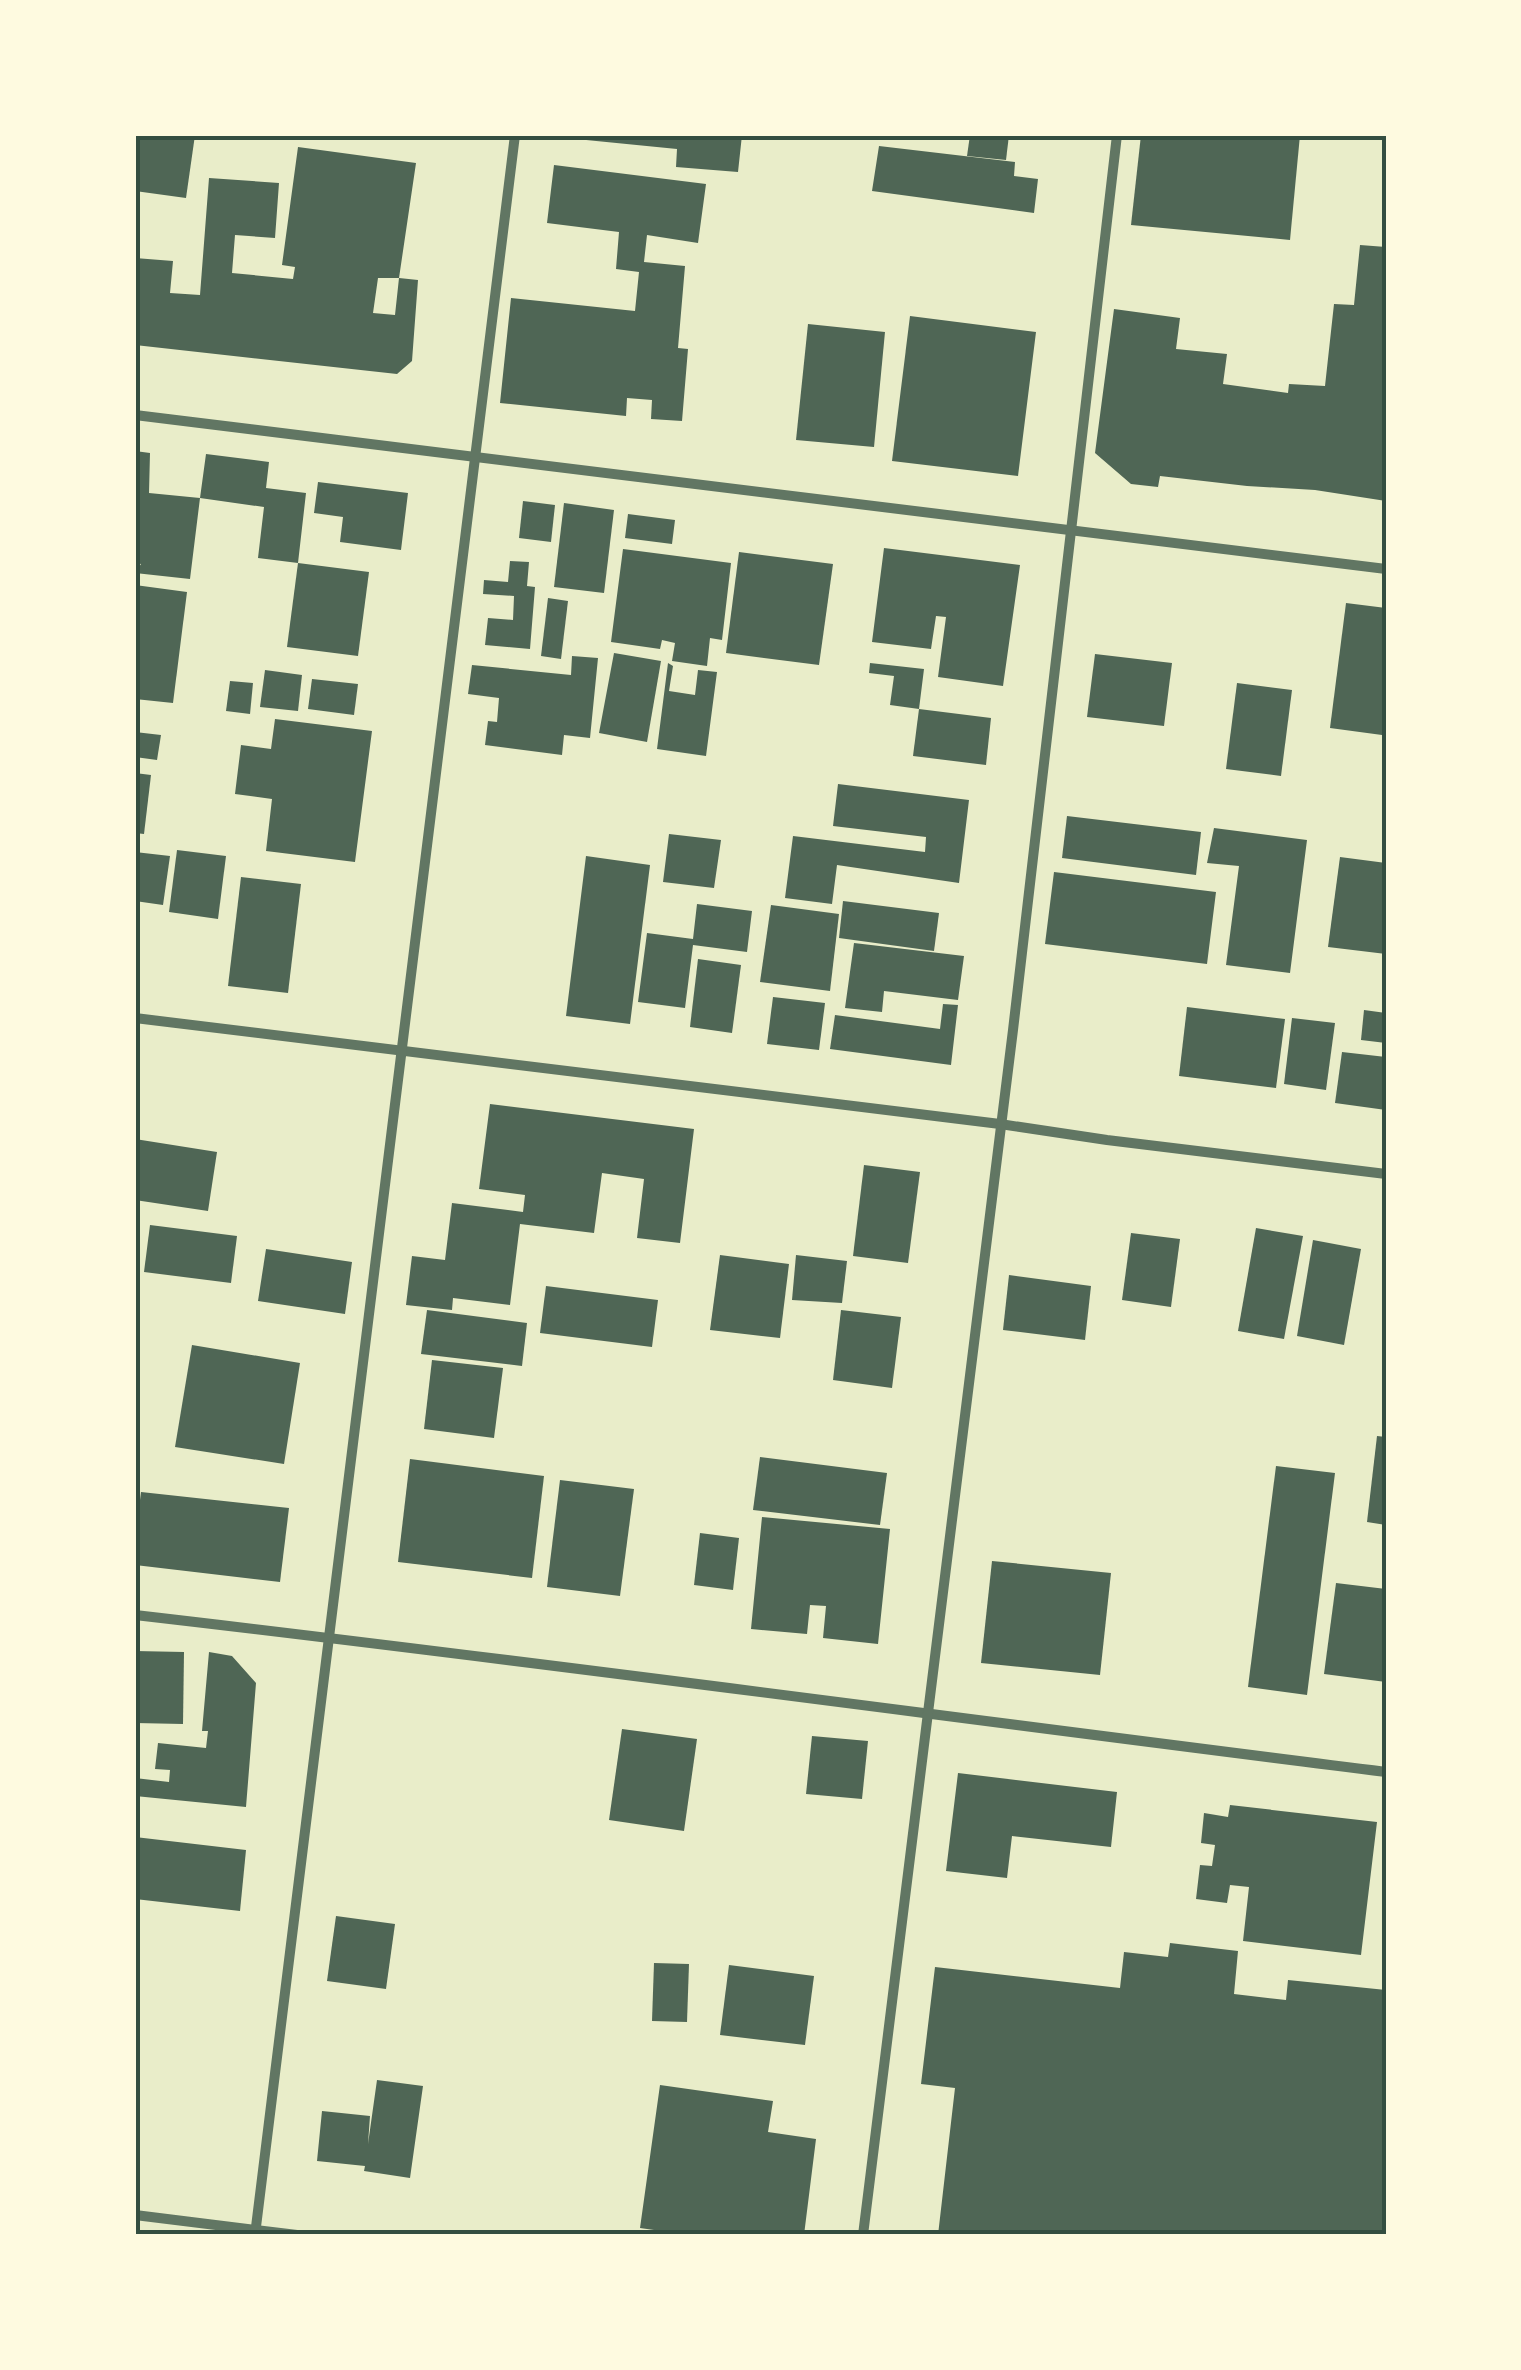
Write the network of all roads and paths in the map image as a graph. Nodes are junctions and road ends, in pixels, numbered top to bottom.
1 (515, 135) edge
2 (1117, 135) edge
3 (135, 415) edge
4 (475, 456) junction
5 (1071, 531) junction
6 (1386, 568) edge
7 (135, 1018) edge
8 (401, 1050) junction
9 (1000, 1124) junction
10 (1386, 1174) edge
11 (135, 1615) edge
12 (330, 1638) junction
13 (928, 1716) junction
14 (1386, 1772) edge
15 (135, 2214) edge
16 (255, 2232) edge
17 (297, 2235) edge
18 (863, 2235) edge

1 - 4 street
2 - 5 street
3 - 4 street
4 - 5 street
4 - 8 street
5 - 6 street
5 - 9 street
7 - 8 street
8 - 9 street
8 - 12 street
9 - 10 street
9 - 13 street
11 - 12 street
12 - 13 street
12 - 16 street
13 - 14 street
13 - 18 street
15 - 16 street
16 - 17 street

